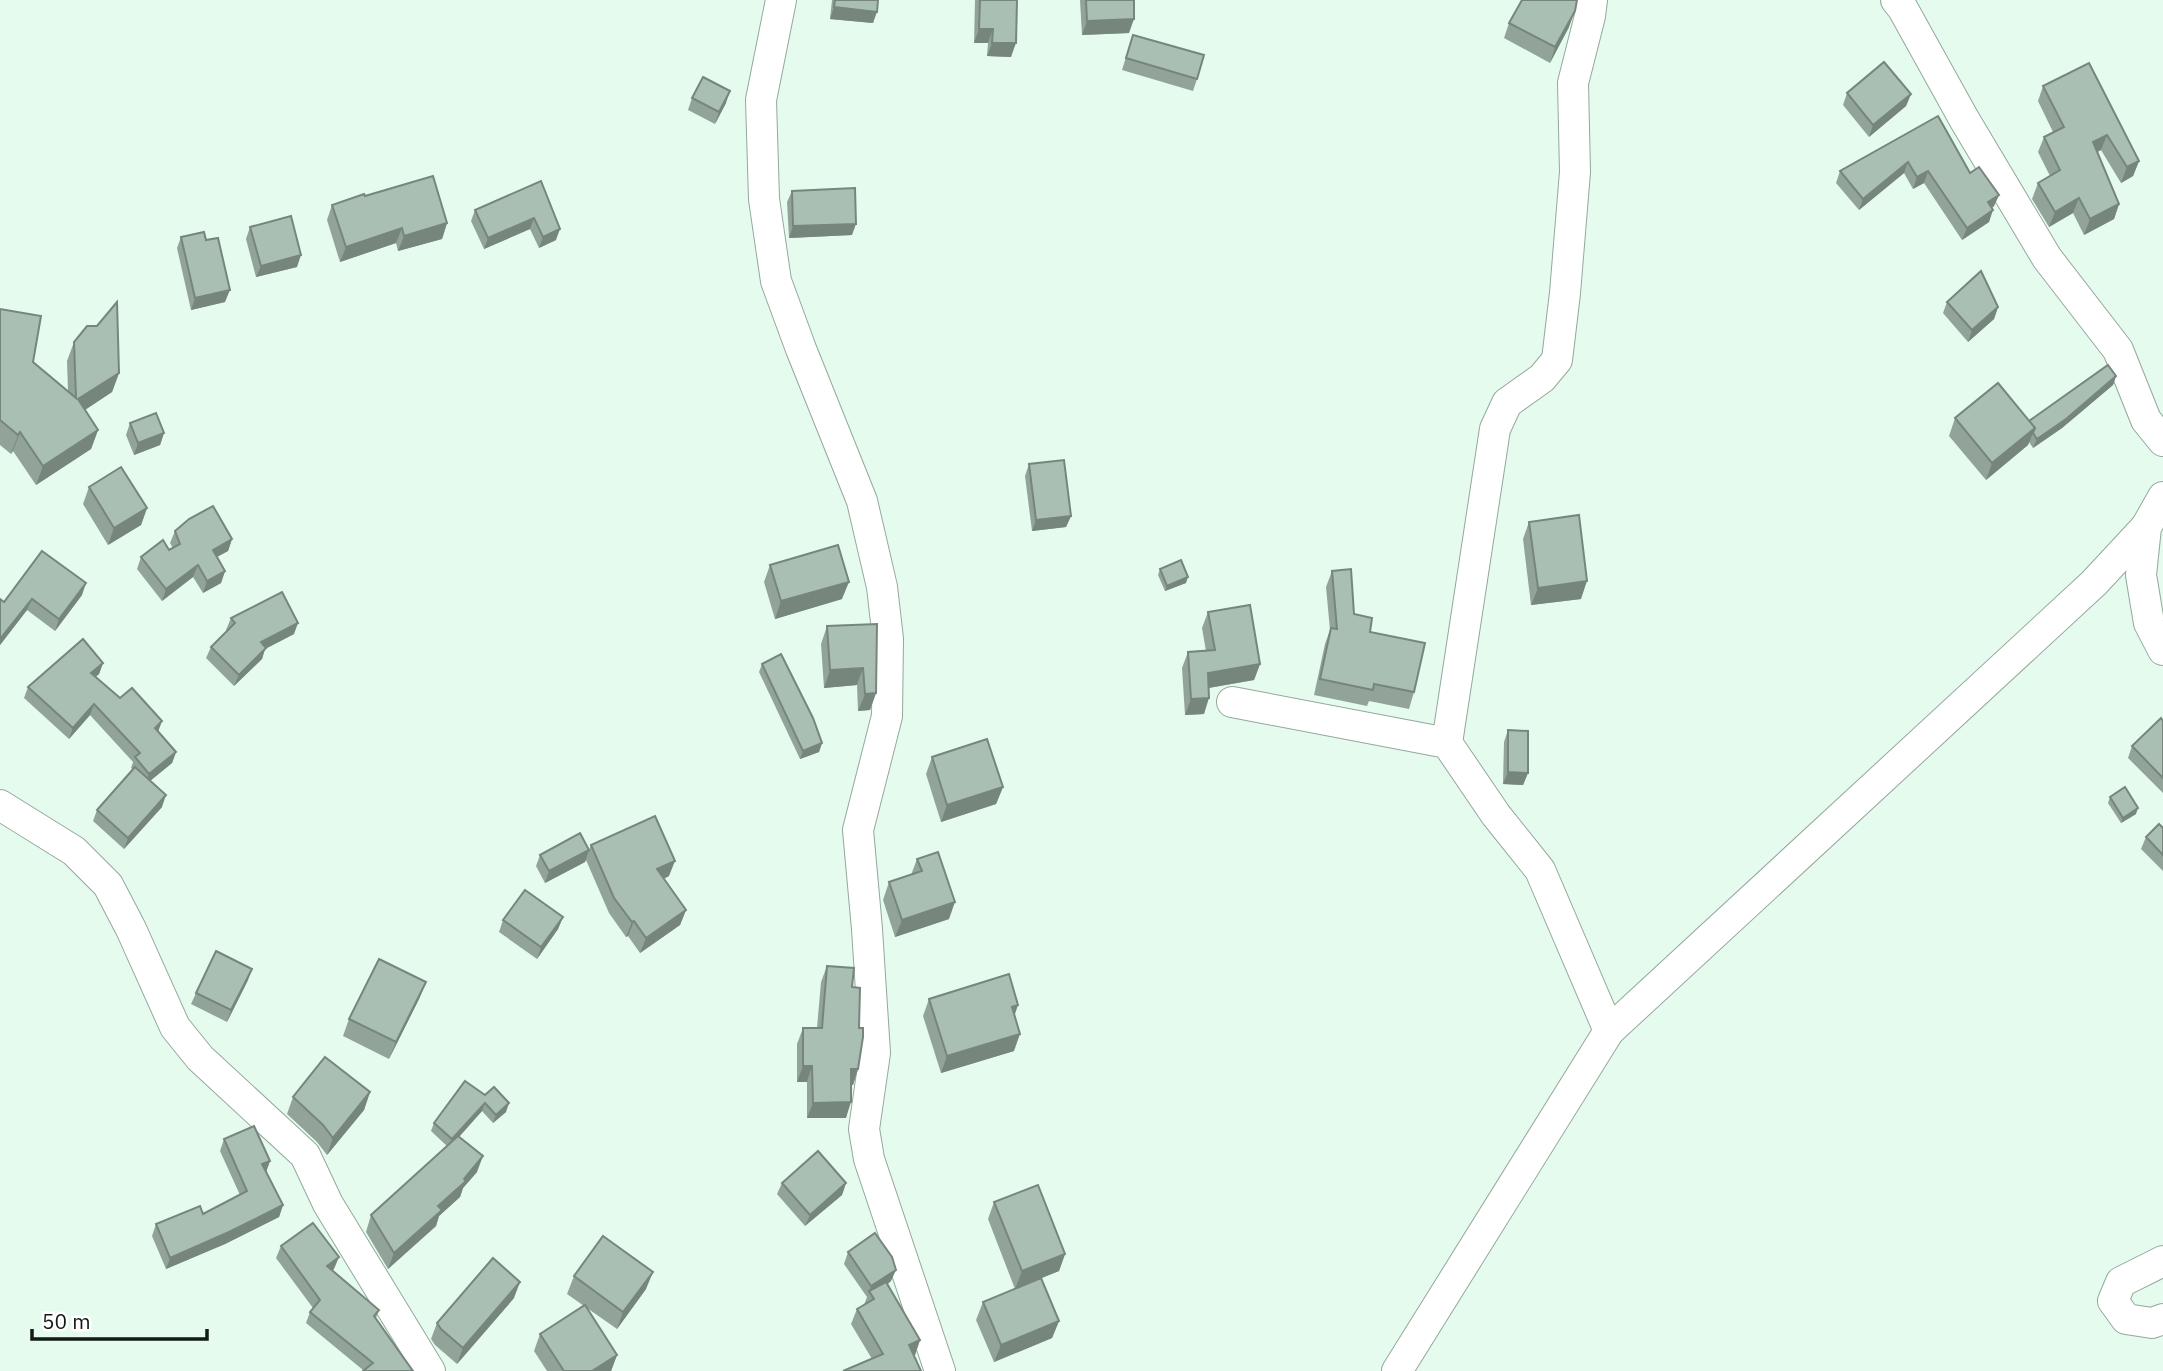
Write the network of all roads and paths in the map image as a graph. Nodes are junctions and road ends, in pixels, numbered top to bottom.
1 (781, 0) edge
2 (1592, 0) edge
3 (1896, 0) edge
4 (2163, 441) edge
5 (2163, 497) edge
6 (2146, 527) junction
7 (2163, 650) edge
8 (1232, 702) dead end
9 (1447, 743) junction
10 (0, 805) edge
11 (1609, 1031) junction
12 (2163, 1261) edge
13 (2163, 1319) edge
14 (430, 1371) edge
15 (940, 1371) edge
16 (1397, 1371) edge

1 - 15 street
2 - 9 street
3 - 4 street
5 - 6 street
6 - 7 street
6 - 11 street
8 - 9 street
9 - 11 street
10 - 14 street
11 - 16 street
12 - 13 street

